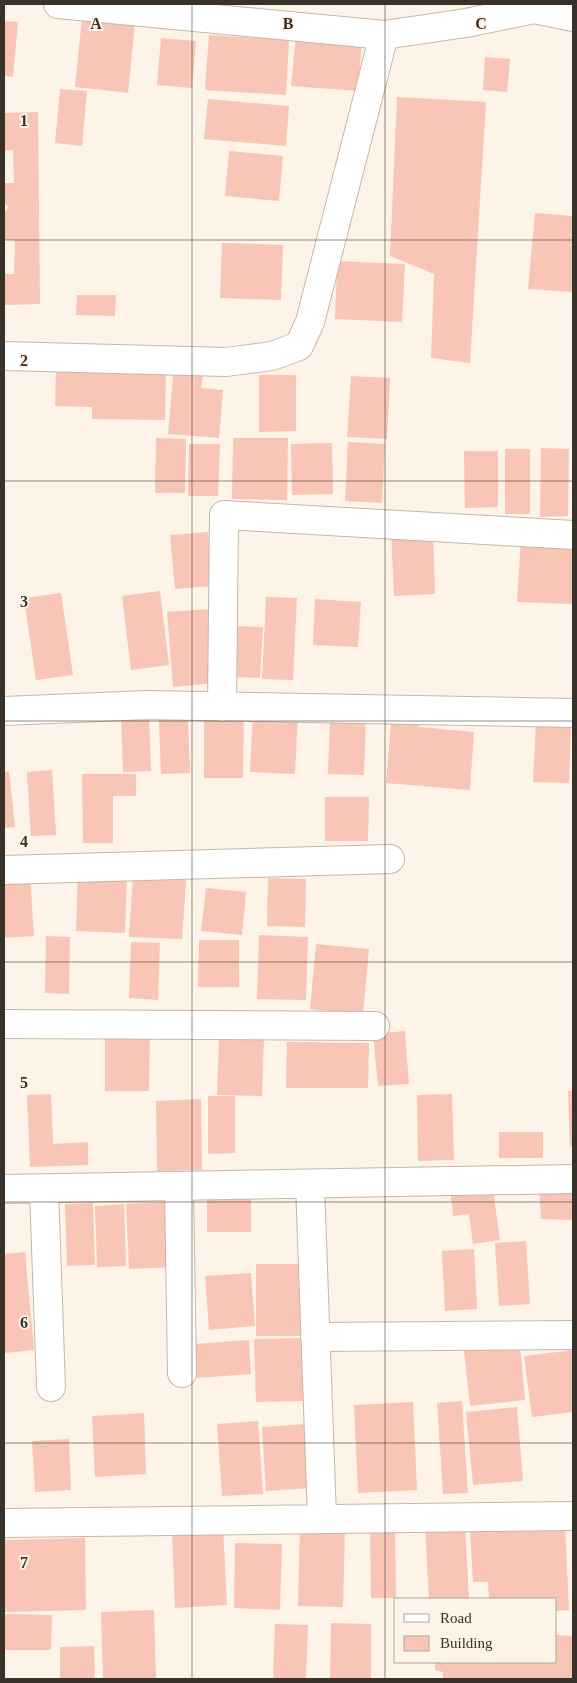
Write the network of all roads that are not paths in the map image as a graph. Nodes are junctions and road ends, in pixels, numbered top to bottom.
1 (58, 4) edge
2 (573, 17) edge
3 (384, 35) junction
4 (4, 356) edge
5 (573, 535) edge
6 (222, 707) junction
7 (4, 712) edge
8 (573, 713) edge
9 (390, 858) dead end
10 (4, 870) edge
11 (4, 1024) edge
12 (374, 1026) dead end
13 (573, 1179) edge
14 (310, 1184) junction
15 (180, 1186) junction
16 (44, 1188) junction
17 (4, 1189) edge
18 (573, 1335) edge
19 (316, 1337) junction
20 (182, 1373) dead end
21 (51, 1387) dead end
22 (573, 1516) edge
23 (322, 1518) junction
24 (4, 1523) edge

1 - 3 street
2 - 3 street
3 - 4 street
5 - 6 street
6 - 7 street
6 - 8 street
9 - 10 street
11 - 12 street
13 - 14 street
14 - 15 street
14 - 19 street
15 - 16 street
15 - 20 street
16 - 17 street
16 - 21 street
18 - 19 street
19 - 23 street
22 - 23 street
23 - 24 street

